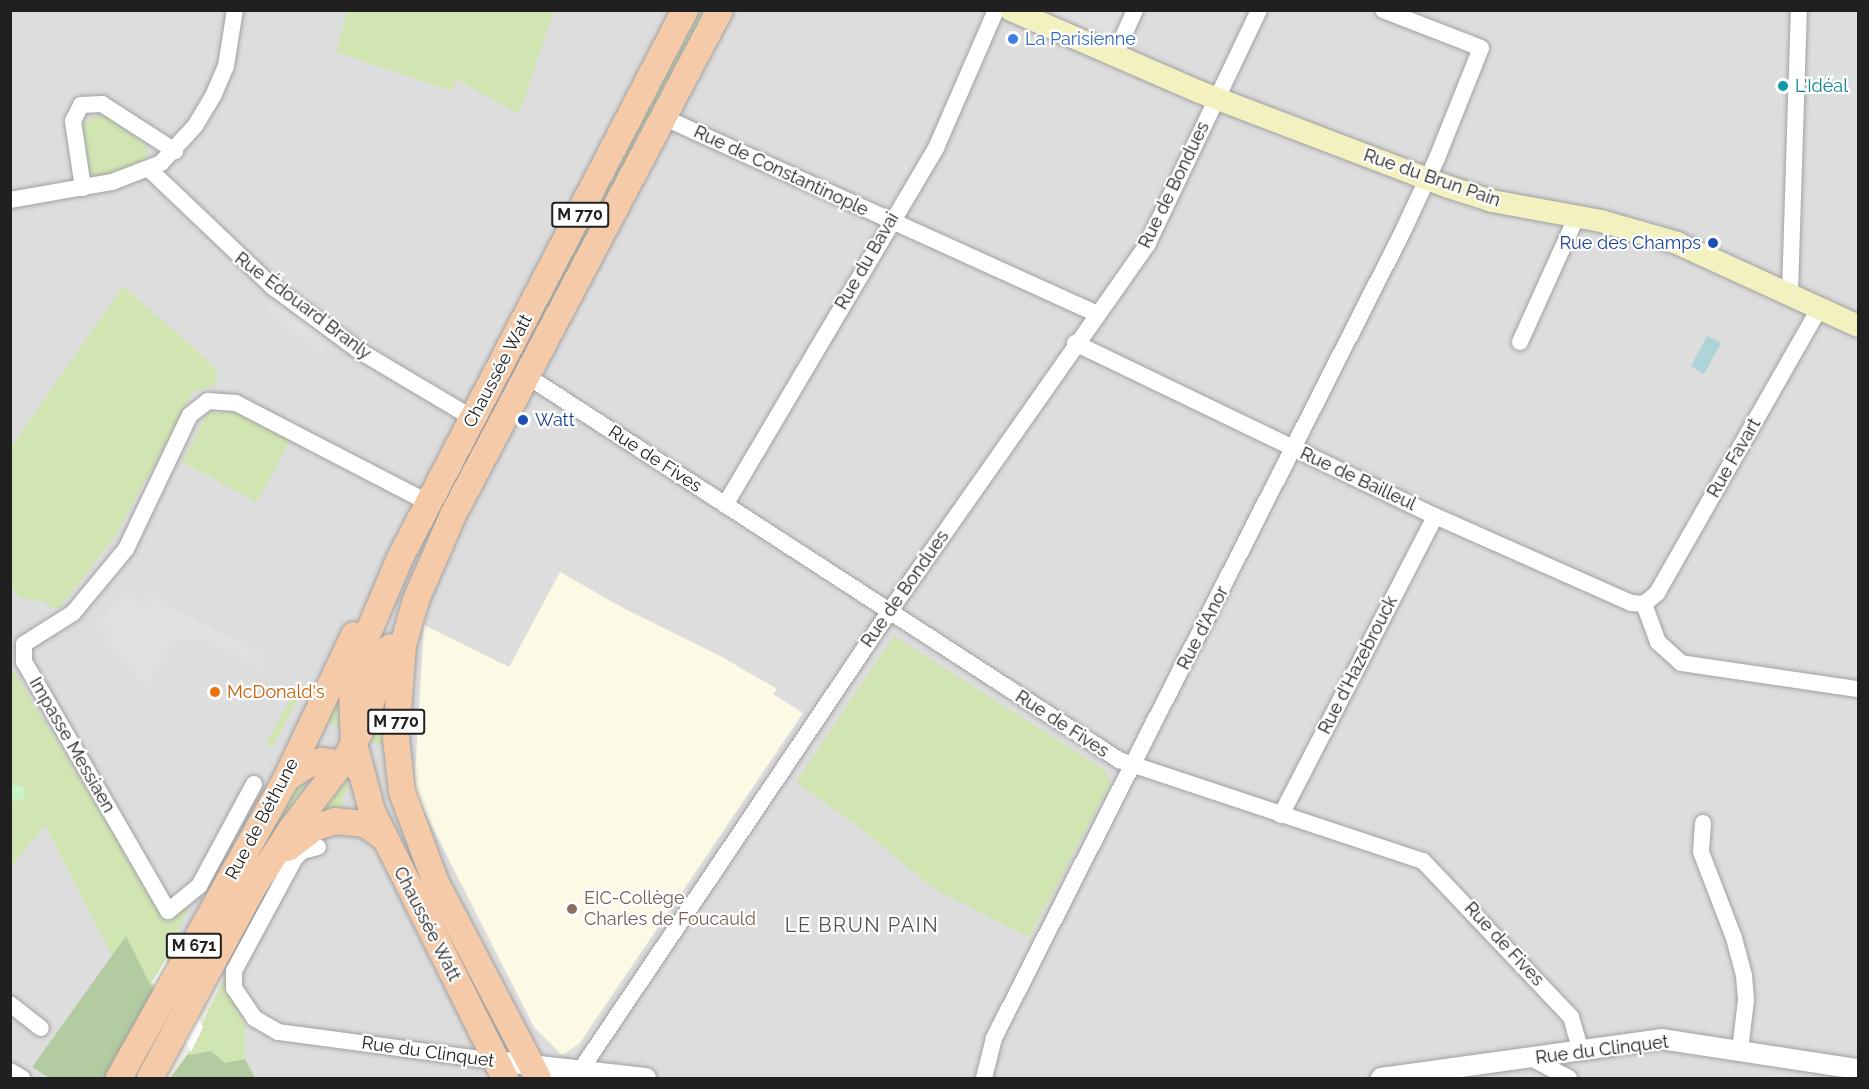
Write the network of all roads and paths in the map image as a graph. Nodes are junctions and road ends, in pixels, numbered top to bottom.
1 (235, 10) edge
2 (685, 10) edge
3 (720, 10) edge
4 (996, 10) edge
5 (1135, 10) edge
6 (1259, 10) edge
7 (1383, 10) edge
8 (1799, 10) edge
9 (1018, 12) edge
10 (1114, 57) junction
11 (1216, 99) junction
12 (663, 117) junction
13 (175, 151) junction
14 (150, 170) junction
15 (1428, 178) junction
16 (83, 188) junction
17 (10, 200) edge
18 (1577, 216) junction
19 (890, 221) junction
20 (1790, 292) junction
21 (1820, 307) junction
22 (1097, 314) junction
23 (1858, 326) edge
24 (1520, 342) dead end
25 (1076, 343) junction
26 (527, 376) junction
27 (474, 419) junction
28 (1293, 449) junction
29 (429, 502) junction
30 (725, 505) junction
31 (453, 515) junction
32 (1435, 516) junction
33 (400, 558) junction
34 (1644, 604) junction
35 (889, 612) junction
36 (1858, 689) edge
37 (352, 757) junction
38 (1133, 765) junction
39 (286, 779) junction
40 (254, 784) dead end
41 (1281, 815) junction
42 (1703, 824) dead end
43 (384, 838) junction
44 (318, 847) dead end
45 (436, 883) junction
46 (254, 886) junction
47 (10, 1004) edge
48 (41, 1028) dead end
49 (1740, 1050) junction
50 (1581, 1051) junction
51 (1531, 1058) junction
52 (1858, 1069) edge
53 (500, 1070) edge
54 (10, 1071) edge
55 (580, 1071) junction
56 (535, 1072) edge
57 (22, 1078) edge
58 (119, 1078) edge
59 (150, 1078) edge
60 (646, 1078) edge
61 (984, 1078) edge
62 (1381, 1078) edge
63 (1569, 1078) edge

1 - 13 street
2 - 27 main road, Chaussée Watt / M 770
3 - 12 main road, Chaussée Watt / M 770
4 - 19 street, Rue du Bavai
5 - 10 street
6 - 11 street, Rue de Bondues
7 - 15 street, Rue d'Anor
8 - 20 street
9 - 10 main road, Rue du Brun Pain
10 - 11 main road, Rue du Brun Pain
11 - 15 main road, Rue du Brun Pain
11 - 22 street, Rue de Bondues
12 - 19 street, Rue de Constantinople
12 - 26 main road, Chaussée Watt / M 770
13 - 14 street
13 - 16 street
14 - 16 street
14 - 27 street, Rue Édouard Branly
15 - 18 main road, Rue du Brun Pain
15 - 28 street, Rue d'Anor
16 - 17 street
18 - 20 main road, Rue du Brun Pain
18 - 24 street
19 - 22 street, Rue de Constantinople
19 - 30 street, Rue du Bavai
20 - 21 main road, Rue du Brun Pain
21 - 23 main road, Rue du Brun Pain
21 - 34 street, Rue Favart
22 - 25 street, Rue de Bondues
25 - 28 street, Rue de Bailleul
25 - 35 street, Rue de Bondues
26 - 30 street, Rue de Fives
26 - 31 main road, Chaussée Watt / M 770
27 - 29 main road, Chaussée Watt / M 770
28 - 32 street, Rue de Bailleul
28 - 38 street, Rue d'Anor
29 - 33 main road, Chaussée Watt / M 770
29 - 40 street, Impasse Messiaen
30 - 35 street, Rue de Fives
31 - 37 main road, Chaussée Watt / M 770
31 - 45 main road, Chaussée Watt / M 770
32 - 34 street, Rue de Bailleul
32 - 41 street, Rue d'Hazebrouck
33 - 37 main road, Chaussée Watt / M 770
33 - 39 main road, Rue de Béthune / M 671
34 - 36 street
35 - 38 street, Rue de Fives
35 - 55 street, Rue de Bondues
37 - 39 main road
37 - 43 main road, Chaussée Watt / M 770
37 - 45 main road, Chaussée Watt / M 770
37 - 46 main road, Rue de Béthune / M 671
38 - 41 street, Rue de Fives
38 - 61 street, Rue d'Anor
39 - 58 main road, Rue de Béthune / M 671
41 - 50 street, Rue de Fives
42 - 49 street
43 - 46 main road, Rue de Béthune / M 671
43 - 53 main road, Chaussée Watt / M 770
44 - 53 street, Rue du Clinquet
45 - 56 main road, Chaussée Watt / M 770
46 - 59 main road, Rue de Béthune / M 671
47 - 48 street
49 - 50 street, Rue du Clinquet
49 - 52 street, Rue du Clinquet
50 - 51 street, Rue du Clinquet
51 - 62 street, Rue du Clinquet
51 - 63 street
53 - 56 street, Rue du Clinquet
54 - 57 street
55 - 56 street, Rue du Clinquet
55 - 60 street, Rue du Clinquet

